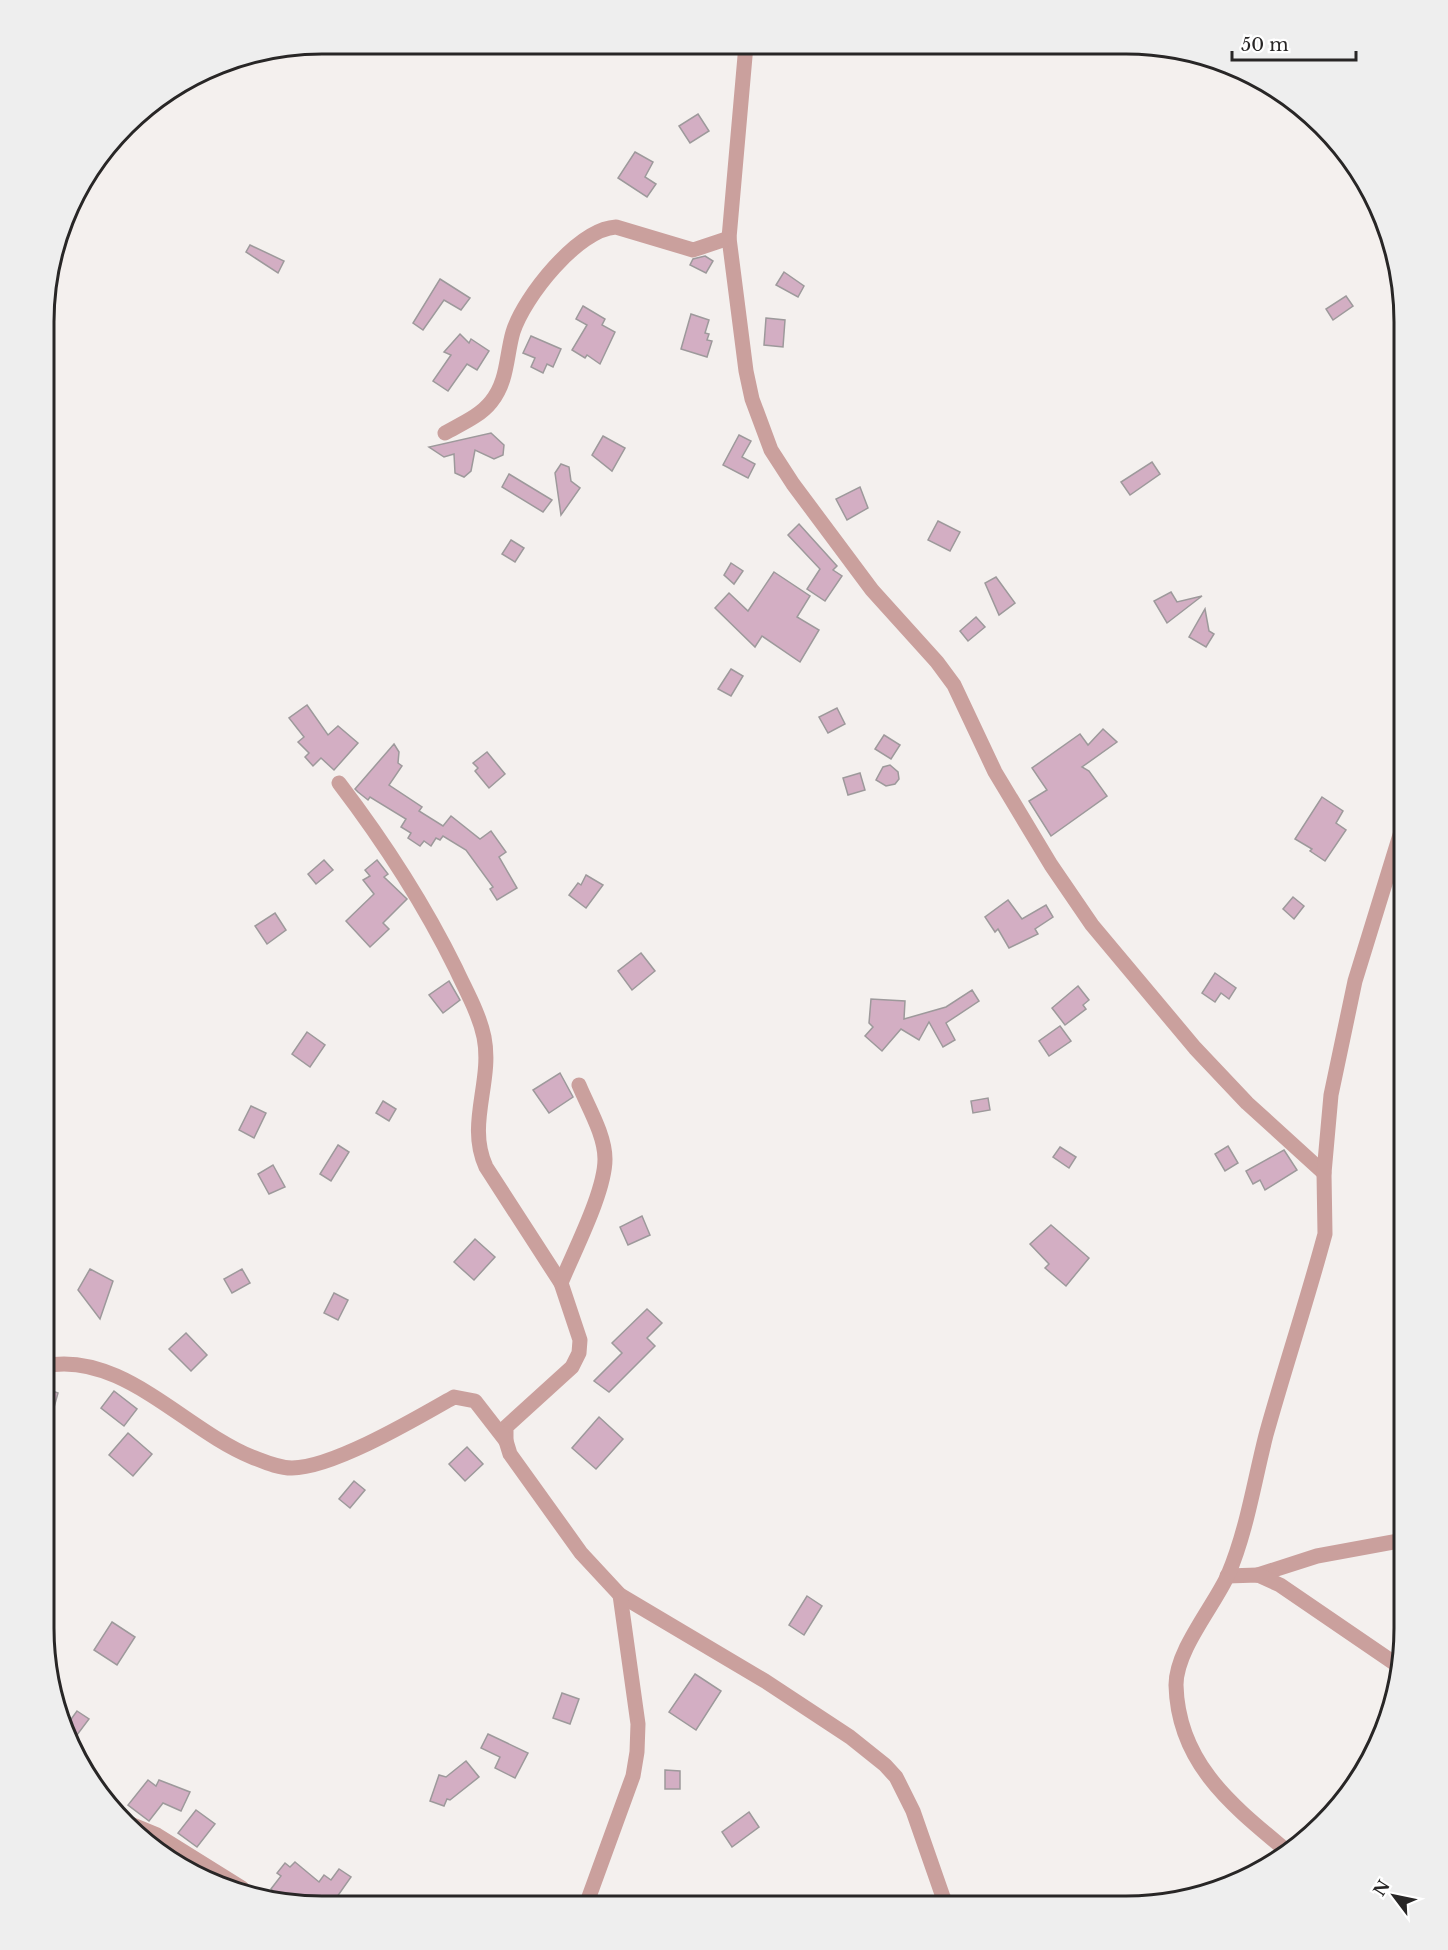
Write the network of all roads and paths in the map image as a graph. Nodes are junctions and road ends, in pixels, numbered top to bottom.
1 (745, 54) edge
2 (729, 238) junction
3 (445, 433) dead end
4 (339, 783) dead end
5 (1394, 854) edge
6 (579, 1084) dead end
7 (1324, 1173) junction
8 (561, 1283) junction
9 (54, 1364) edge
10 (506, 1441) junction
11 (1394, 1542) edge
12 (1257, 1575) junction
13 (1227, 1576) junction
14 (620, 1595) junction
15 (1392, 1662) edge
16 (147, 1831) edge
17 (1281, 1846) edge
18 (228, 1879) edge
19 (589, 1896) edge
20 (944, 1896) edge

1 - 2 street
2 - 3 street
2 - 7 street
4 - 8 street
5 - 7 street
6 - 8 street
7 - 13 street
8 - 10 street
9 - 10 street
10 - 14 street
11 - 12 street
12 - 13 street
12 - 15 street
13 - 17 street
14 - 19 street
14 - 20 street
16 - 18 street

